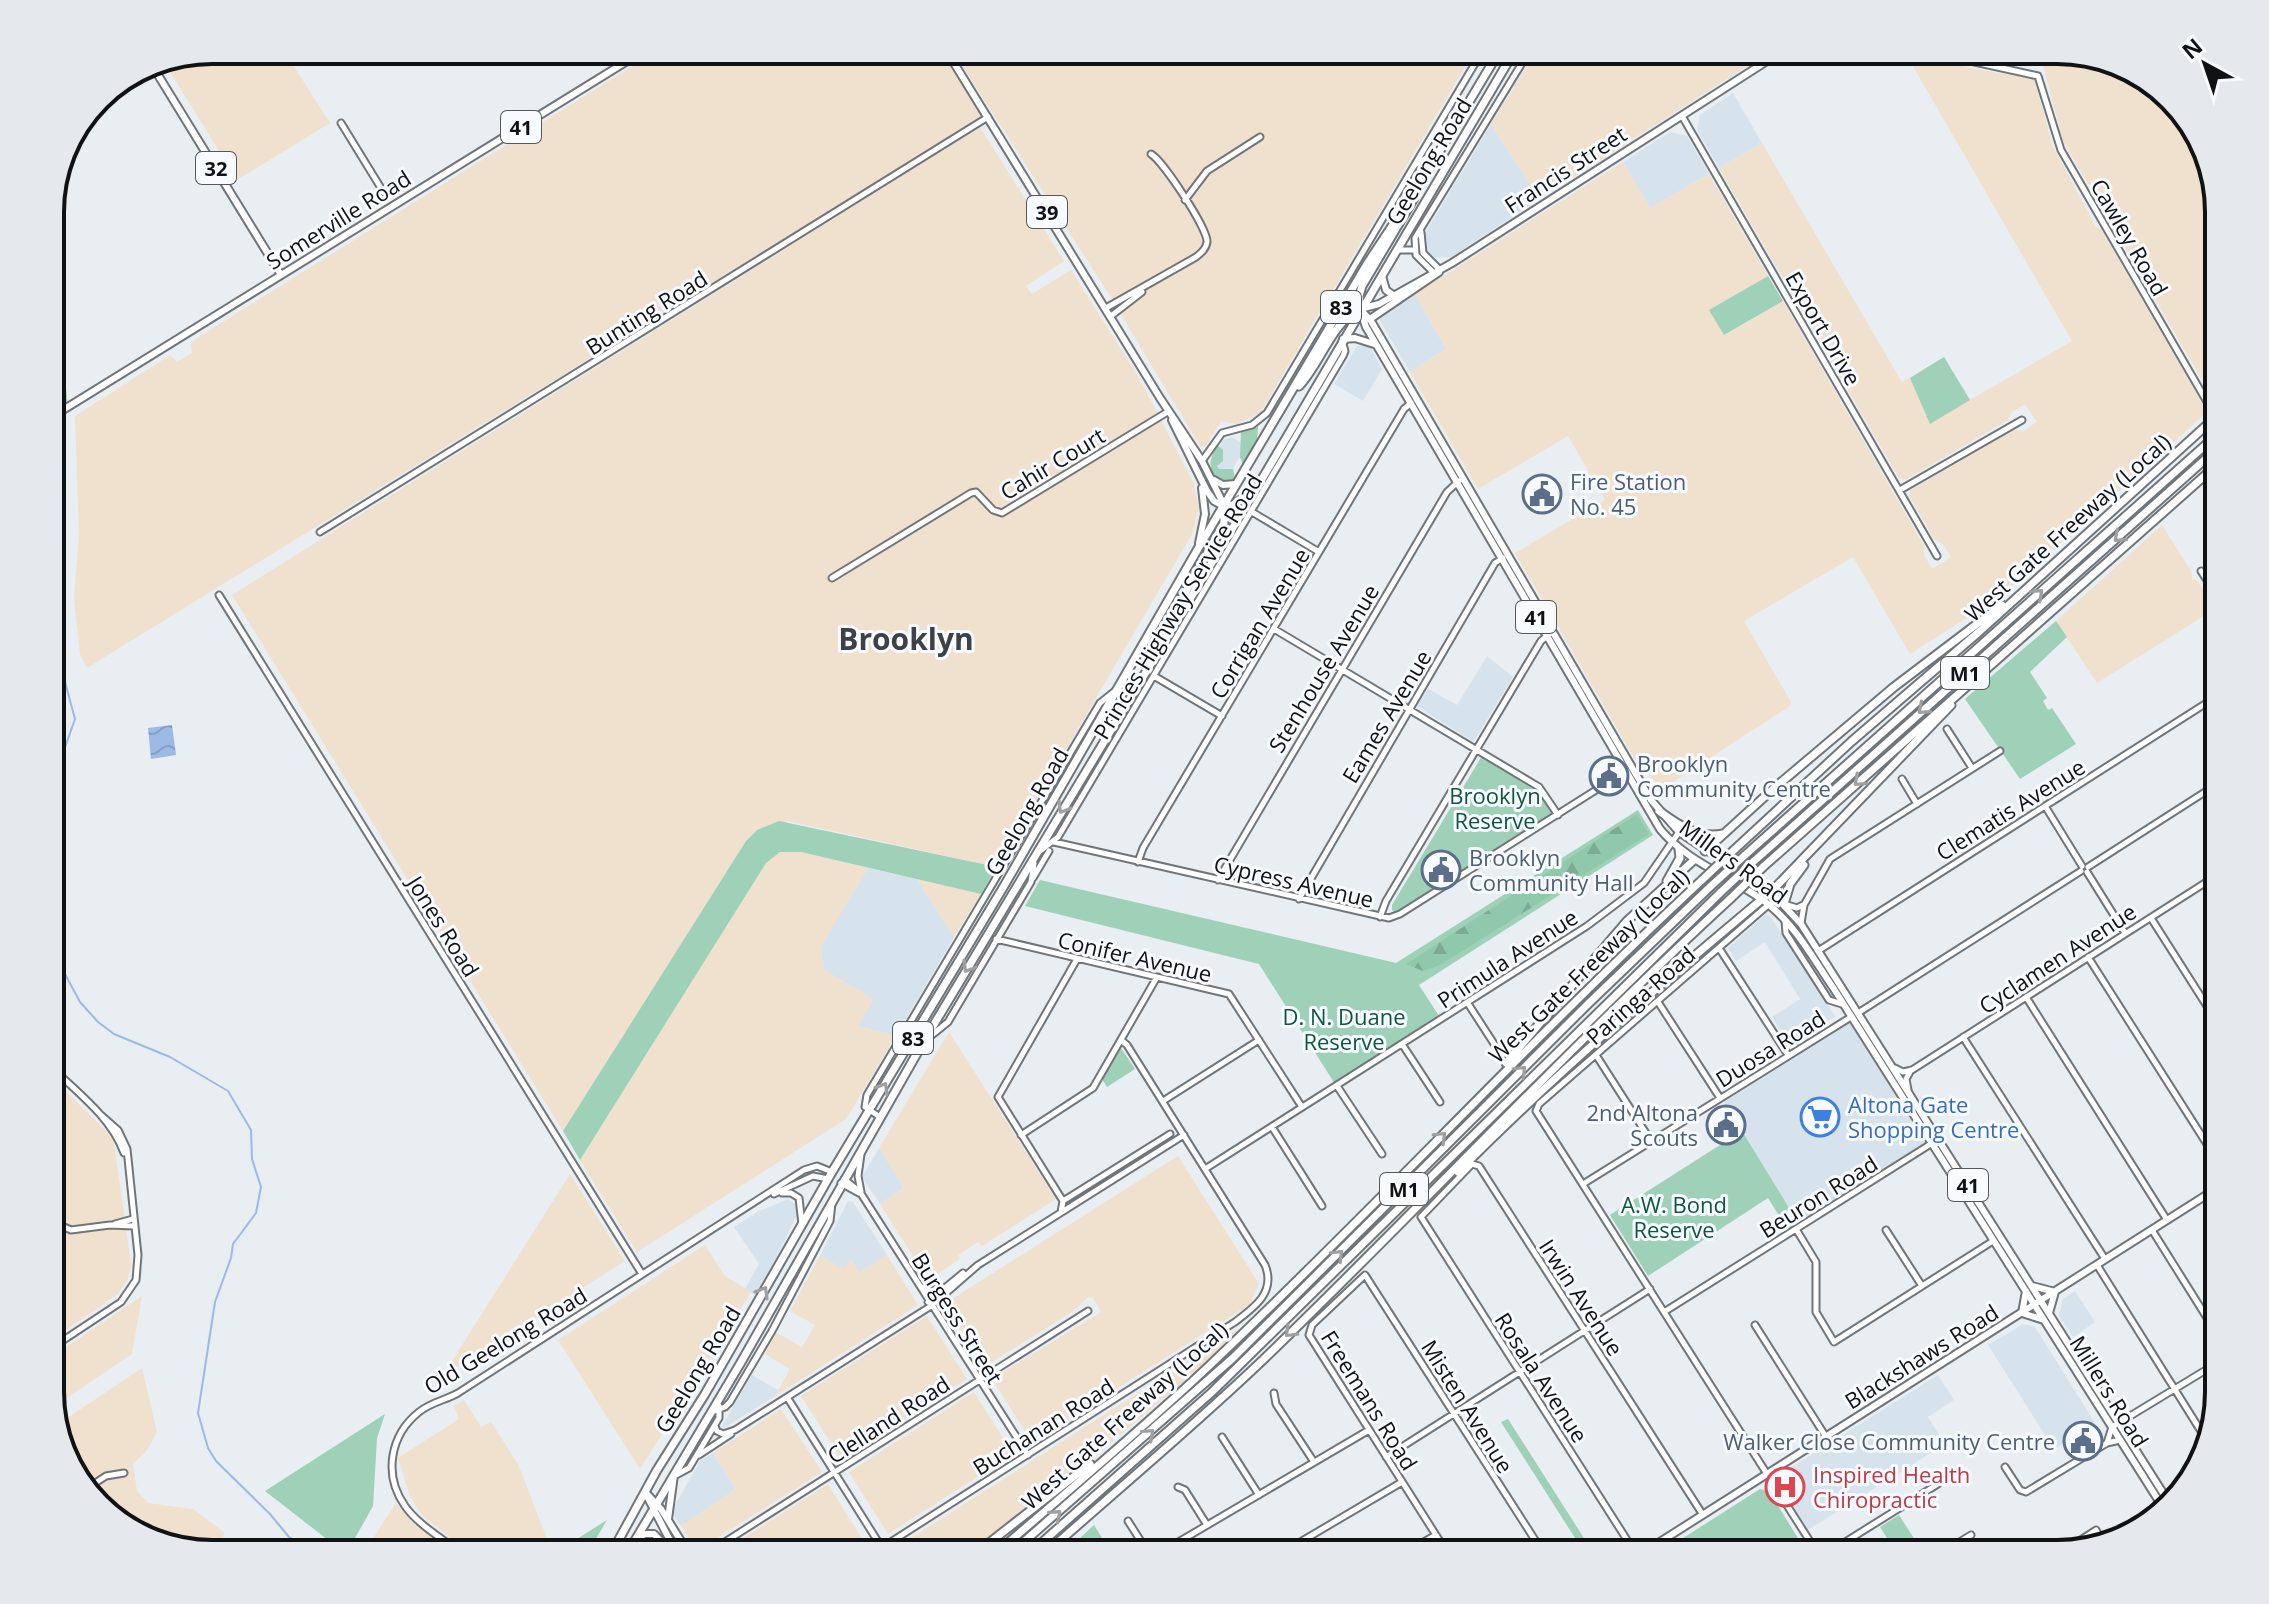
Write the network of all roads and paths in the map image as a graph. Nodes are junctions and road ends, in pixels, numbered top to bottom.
1 (621, 64) edge
2 (955, 64) edge
3 (1475, 64) edge
4 (1492, 64) edge
5 (1507, 64) edge
6 (1522, 64) edge
7 (1762, 64) edge
8 (1984, 64) edge
9 (157, 74) edge
10 (1682, 116) junction
11 (988, 117) junction
12 (341, 123) dead end
13 (1439, 124) junction
14 (1260, 137) dead end
15 (1442, 146) junction
16 (1151, 154) dead end
17 (1414, 165) junction
18 (1420, 184) junction
19 (384, 193) dead end
20 (1185, 200) junction
21 (1421, 231) junction
22 (1420, 243) junction
23 (1397, 250) junction
24 (1414, 250) junction
25 (1437, 272) junction
26 (1382, 273) junction
27 (281, 275) junction
28 (1149, 286) junction
29 (1405, 291) junction
30 (1394, 296) junction
31 (1106, 308) junction
32 (1360, 309) junction
33 (1111, 316) junction
34 (1370, 319) junction
35 (1342, 340) junction
36 (1380, 344) junction
37 (1292, 393) junction
38 (2205, 398) edge
39 (1411, 403) junction
40 (64, 410) edge
41 (1168, 410) junction
42 (2022, 420) dead end
43 (2205, 427) edge
44 (2205, 445) edge
45 (2205, 459) edge
46 (1202, 461) junction
47 (1193, 466) junction
48 (2205, 475) edge
49 (1211, 478) junction
50 (1460, 480) junction
51 (1201, 481) junction
52 (1237, 484) junction
53 (1900, 490) junction
54 (1255, 491) junction
55 (1224, 506) junction
56 (1251, 512) junction
57 (320, 532) dead end
58 (1199, 547) junction
59 (1319, 552) junction
60 (1937, 556) dead end
61 (1505, 557) junction
62 (2050, 566) junction
63 (2201, 571) dead end
64 (2205, 577) edge
65 (832, 578) dead end
66 (219, 595) dead end
67 (1173, 625) junction
68 (1274, 629) junction
69 (1549, 634) junction
70 (1130, 670) junction
71 (1341, 670) junction
72 (1980, 674) junction
73 (1142, 676) junction
74 (1154, 676) junction
75 (2205, 704) edge
76 (1409, 710) junction
77 (1222, 716) junction
78 (1947, 729) dead end
79 (1104, 741) junction
80 (1476, 750) junction
81 (2000, 751) dead end
82 (1103, 760) junction
83 (1972, 768) junction
84 (1628, 770) junction
85 (1902, 779) dead end
86 (2205, 792) edge
87 (1917, 804) junction
88 (2045, 806) junction
89 (1659, 811) joint
90 (1558, 815) junction
91 (1848, 815) junction
92 (1681, 830) junction
93 (1729, 831) junction
94 (1670, 841) junction
95 (1054, 842) junction
96 (1679, 849) junction
97 (1049, 851) dead end
98 (1705, 851) junction
99 (1036, 854) junction
100 (1694, 860) junction
101 (1138, 862) junction
102 (2084, 869) junction
103 (1218, 880) junction
104 (1031, 882) junction
105 (2205, 884) edge
106 (1664, 886) junction
107 (1771, 892) junction
108 (1299, 899) junction
109 (1765, 902) junction
110 (1784, 904) junction
111 (1804, 905) junction
112 (1380, 917) junction
113 (2150, 917) junction
114 (1801, 924) junction
115 (2125, 933) junction
116 (996, 939) junction
117 (1719, 948) junction
118 (1818, 951) junction
119 (2088, 957) junction
120 (1077, 959) junction
121 (1157, 977) junction
122 (2026, 997) junction
123 (1467, 1002) junction
124 (1658, 1002) junction
125 (2205, 1003) edge
126 (1855, 1015) junction
127 (1963, 1037) junction
128 (1121, 1040) junction
129 (1259, 1040) junction
130 (924, 1041) junction
131 (1402, 1044) junction
132 (1498, 1050) dead end
133 (1596, 1055) junction
134 (1788, 1055) junction
135 (1893, 1067) junction
136 (1912, 1070) junction
137 (64, 1079) edge
138 (1337, 1086) junction
139 (1908, 1091) junction
140 (1720, 1098) junction
141 (1477, 1100) junction
142 (1163, 1101) junction
143 (1440, 1102) dead end
144 (1302, 1107) junction
145 (869, 1111) junction
146 (880, 1117) junction
147 (1929, 1125) junction
148 (1272, 1127) junction
149 (1170, 1134) dead end
150 (1021, 1135) junction
151 (1184, 1135) junction
152 (1651, 1141) junction
153 (2205, 1141) edge
154 (1932, 1143) junction
155 (862, 1148) junction
156 (1142, 1150) junction
157 (1382, 1154) dead end
158 (1147, 1158) junction
159 (1205, 1169) junction
160 (830, 1175) junction
161 (843, 1181) junction
162 (1583, 1184) junction
163 (863, 1196) junction
164 (2205, 1196) edge
165 (832, 1198) junction
166 (761, 1199) junction
167 (1063, 1201) junction
168 (1074, 1205) junction
169 (1322, 1206) dead end
170 (1061, 1213) junction
171 (1421, 1217) joint
172 (1405, 1218) junction
173 (133, 1219) junction
174 (2167, 1220) junction
175 (802, 1224) junction
176 (110, 1225) junction
177 (135, 1226) junction
178 (64, 1227) edge
179 (1796, 1229) junction
180 (1886, 1230) dead end
181 (2152, 1230) junction
182 (1993, 1241) junction
183 (2105, 1259) junction
184 (978, 1265) junction
185 (2097, 1265) junction
186 (642, 1274) junction
187 (1365, 1275) joint
188 (915, 1281) junction
189 (950, 1282) junction
190 (1922, 1286) junction
191 (2029, 1288) junction
192 (1650, 1289) junction
193 (2055, 1292) junction
194 (2038, 1302) junction
195 (930, 1304) junction
196 (1088, 1311) dead end
197 (1664, 1312) junction
198 (2022, 1313) junction
199 (2205, 1315) edge
200 (2047, 1317) junction
201 (1755, 1325) dead end
202 (1585, 1331) junction
203 (64, 1340) edge
204 (2205, 1371) edge
205 (1520, 1372) junction
206 (978, 1380) junction
207 (1185, 1388) junction
208 (2175, 1390) junction
209 (1274, 1393) dead end
210 (787, 1397) junction
211 (715, 1410) junction
212 (1454, 1414) junction
213 (744, 1424) junction
214 (2120, 1425) junction
215 (715, 1426) junction
216 (1369, 1430) junction
217 (2113, 1430) junction
218 (2200, 1430) edge
219 (1222, 1437) dead end
220 (1826, 1437) junction
221 (2120, 1440) junction
222 (2107, 1443) junction
223 (1028, 1455) junction
224 (1386, 1457) junction
225 (696, 1458) junction
226 (1314, 1462) junction
227 (2005, 1467) dead end
228 (834, 1472) junction
229 (124, 1473) dead end
230 (1767, 1474) junction
231 (674, 1475) junction
232 (1402, 1482) junction
233 (96, 1483) edge
234 (1938, 1484) dead end
235 (1178, 1487) dead end
236 (646, 1493) junction
237 (2164, 1494) edge
238 (1259, 1495) junction
239 (2158, 1500) edge
240 (655, 1507) junction
241 (1703, 1515) junction
242 (668, 1521) junction
243 (1128, 1521) dead end
244 (1207, 1525) junction
245 (1436, 1535) junction
246 (1971, 1535) dead end
247 (636, 1539) joint
248 (445, 1540) edge
249 (619, 1540) edge
250 (660, 1540) edge
251 (669, 1540) edge
252 (680, 1540) edge
253 (728, 1540) edge
254 (877, 1540) edge
255 (895, 1540) edge
256 (993, 1540) edge
257 (1011, 1540) edge
258 (1026, 1540) edge
259 (1045, 1540) edge
260 (1061, 1540) edge
261 (1140, 1540) edge
262 (1182, 1540) edge
263 (1304, 1540) edge
264 (1427, 1540) edge
265 (1439, 1540) edge
266 (1535, 1540) edge
267 (1629, 1540) edge
268 (1661, 1540) edge
269 (1809, 1540) edge
270 (1848, 1540) edge
271 (1963, 1540) edge

1 - 27 main road, Somerville Road / 41
2 - 11 main road, 39
3 - 13 street, Geelong Road
4 - 15 highway, Geelong Road / 83
5 - 23 highway, Geelong Road / 83
6 - 21 street, Geelong Road
7 - 10 main road, Francis Street
8 - 38 street, Cawley Road
9 - 27 main road, 32
10 - 25 main road, Francis Street
10 - 53 street, Export Drive
11 - 31 main road, 39
11 - 57 street, Bunting Road
12 - 19 street
13 - 15 street, Geelong Road
13 - 17 street, Geelong Road
14 - 20 street
15 - 17 street, Geelong Road
15 - 18 highway, Geelong Road / 83
16 - 20 street
17 - 46 street, Geelong Road
18 - 32 highway
18 - 37 highway, Geelong Road / 83
20 - 28 street
21 - 22 street, Geelong Road
21 - 24 street, Geelong Road
22 - 24 street
22 - 25 street, Geelong Road
23 - 24 street, Geelong Road
23 - 26 highway, Geelong Road / 83
24 - 25 street, Geelong Road
25 - 29 main road, Francis Street
26 - 30 main road
26 - 32 highway, Geelong Road / 83
27 - 40 main road, Somerville Road
28 - 31 street
28 - 33 street
29 - 30 main road
29 - 34 main road
30 - 32 main road
31 - 33 main road, 39
32 - 34 main road, Millers Road / 41
32 - 35 highway, Geelong Road / 83
32 - 36 main road, Millers Road
32 - 37 highway
33 - 41 main road, 39
34 - 36 main road, Millers Road / 41
35 - 36 main road
35 - 54 highway, Geelong Road
35 - 56 street, Princes Highway Service Road
36 - 39 main road, Millers Road / 41
36 - 50 main road, Millers Road / 41
37 - 52 highway, Geelong Road
39 - 50 main road, Millers Road / 41
39 - 59 street, Corrigan Avenue
41 - 46 main road, 39
41 - 47 main road, 39
41 - 65 street, Cahir Court
42 - 53 street
43 - 62 highway, West Gate Freeway (Local) / M1
258 -> 44 highway, M1, bridge
45 -> 259 highway, M1, bridge
46 - 47 main road
46 - 49 main road, 39
47 - 51 main road, 39
48 - 72 highway, M1
49 - 52 main road
49 - 55 main road, 39
50 - 61 main road, Millers Road / 41
50 - 71 street, Stenhouse Avenue
51 - 55 main road, 39
51 - 58 main road, 39
52 - 55 highway, Geelong Road / 83
53 - 60 street, Export Drive
54 - 55 highway
54 - 67 highway, Geelong Road / 83
55 - 58 highway, Geelong Road / 83
55 - 67 highway
56 - 59 street
56 - 74 street, Princes Highway Service Road
58 - 70 highway, Geelong Road / 83
59 - 68 street, Corrigan Avenue
61 - 69 main road, Millers Road / 41
61 - 76 street, Eames Avenue
62 - 93 highway
62 - 141 highway, West Gate Freeway (Local) / M1, bridge
63 - 64 street
66 - 186 street, Jones Road
67 - 73 highway, Geelong Road / 83
68 - 71 street
68 - 77 street, Corrigan Avenue
69 - 80 street
69 - 84 main road, Millers Road / 41
70 - 73 highway
145 -> 70 highway, Geelong Road / 83
71 - 76 street
71 - 103 street, Stenhouse Avenue
72 - 91 highway
72 -> 172 highway, M1, bridge
73 - 79 highway, Geelong Road / 83
74 - 77 street
74 - 82 street, Princes Highway Service Road
75 - 88 street, Clematis Avenue
76 - 80 street
76 - 108 street, Eames Avenue
77 - 101 street, Corrigan Avenue
78 - 83 street
79 - 82 street
79 -> 99 highway, Geelong Road / 83
80 - 90 street
80 - 112 street
81 - 83 street
82 - 95 street, Princes Highway Service Road
83 - 87 street
84 - 89 main road, Millers Road / 41
84 - 90 street, Cypress Avenue
84 - 94 main road, Millers Road / 41
85 - 87 street
86 - 102 street, Duosa Road
87 - 111 street
88 - 102 street
88 - 118 street, Clematis Avenue
89 - 92 highway
90 - 112 street, Cypress Avenue
91 - 107 highway
91 - 110 highway
92 - 93 highway
92 - 94 street, Primula Avenue
92 - 98 main road, Millers Road / 41
93 - 98 highway
94 - 96 main road, Millers Road / 41
94 - 123 street, Primula Avenue
95 - 99 street, Princes Highway Service Road
95 - 101 street, Cypress Avenue
96 - 100 main road, Millers Road / 41
96 - 106 highway
97 - 104 street
98 - 100 main road
98 - 107 main road, Millers Road / 41
99 - 104 street
99 -> 130 highway, Geelong Road / 83
100 - 106 highway
100 - 109 main road, Millers Road / 41
101 - 103 street, Cypress Avenue
102 - 115 street
102 - 126 street, Duosa Road
103 - 108 street, Cypress Avenue
104 - 116 street
105 - 113 street, Cyclamen Avenue
106 - 141 highway
107 - 109 main road
107 - 110 main road, Millers Road / 41
108 - 112 street, Cypress Avenue
109 - 117 street, Paringa Road
109 - 126 main road, Millers Road / 41
109 - 172 highway
110 - 111 street
110 - 114 main road, Millers Road / 41
111 - 114 street
113 - 115 street, Cyclamen Avenue
113 - 125 street
114 - 118 main road, Millers Road / 41
115 - 119 street, Cyclamen Avenue
116 - 120 street, Conifer Avenue
116 - 130 street
117 - 124 street, Paringa Road
117 - 134 street
118 - 126 main road, Millers Road / 41
119 - 122 street, Cyclamen Avenue
119 - 153 street
120 - 121 street, Conifer Avenue
120 - 150 street
121 - 128 street
121 - 129 street, Conifer Avenue
122 - 127 street, Cyclamen Avenue
122 - 174 street
123 - 131 street, Primula Avenue
123 - 132 street
124 - 133 street, Paringa Road
124 - 140 street
126 - 134 street, Duosa Road
126 - 135 main road, Millers Road / 41
126 - 154 main road, Millers Road / 41
127 - 136 street, Cyclamen Avenue
127 - 183 street
128 - 142 street
128 - 150 street
129 - 142 street
129 - 144 street, Conifer Avenue
130 - 146 highway, Geelong Road / 83
131 - 138 street, Primula Avenue
131 - 143 street
133 - 152 street
133 - 162 street, Paringa Road
134 - 140 street, Duosa Road
135 - 136 street
135 - 139 main road, Millers Road / 41
136 - 139 street
137 - 173 street
138 - 144 street, Primula Avenue
138 - 157 street
139 - 147 main road, Millers Road / 41
140 - 152 street, Duosa Road
207 -> 141 highway, West Gate Freeway (Local) / M1
142 - 151 street
144 - 148 street, Primula Avenue
145 - 146 street
145 - 160 highway, Geelong Road / 83
146 - 155 highway, Geelong Road / 83
147 - 154 street
147 - 191 main road, Millers Road / 41
148 - 159 street, Primula Avenue
148 - 169 street
149 - 156 street
150 - 167 street
151 - 158 street
151 - 159 street
152 - 162 street, Duosa Road
154 - 179 street, Beuron Road
154 - 182 main road, Millers Road / 41
155 - 161 highway, Geelong Road / 83
155 - 163 street
156 - 158 street
156 - 167 street
158 - 168 street
159 - 223 street, Buchanan Road
160 - 161 highway
160 - 166 street, Old Geelong Road
160 - 175 highway, Geelong Road / 83
161 - 163 street, Burgess Street
161 - 165 highway, Geelong Road / 83
162 - 192 street
163 - 188 street, Burgess Street
164 - 174 main road, Blackshaws Road
165 - 211 highway, Geelong Road / 83
165 - 211 street
166 - 175 street
166 - 186 street, Old Geelong Road
167 - 168 street
167 - 170 street
168 - 170 street
170 - 184 street
171 - 202 street, Irwin Avenue
171 - 205 street, Rosala Avenue
172 -> 260 highway, M1
173 - 176 street
173 - 177 street
174 - 181 main road, Blackshaws Road
236 -> 175 highway, Geelong Road / 83
176 - 177 street
176 - 178 street
177 - 203 street
179 - 190 street
179 - 197 street, Beuron Road
180 - 190 street
181 - 183 main road, Blackshaws Road
181 - 199 street
182 - 190 street
182 - 191 main road, Millers Road / 41
183 - 185 main road, Blackshaws Road
184 - 189 street
184 - 195 street
185 - 193 main road, Blackshaws Road
185 - 208 street
186 - 248 street, Old Geelong Road
187 - 212 street, Misten Avenue
187 - 216 street, Freemans Road
188 - 189 street
188 - 195 street, Burgess Street
189 - 195 street
191 - 193 main road
191 - 194 main road, Millers Road / 41
191 - 198 main road
192 - 197 street
192 - 202 street
193 - 194 main road, Blackshaws Road
193 - 200 main road
194 - 198 main road, Blackshaws Road
194 - 200 main road, Millers Road / 41
195 - 206 street, Burgess Street
195 - 210 street
196 - 206 street, Clelland Road
197 - 230 street
198 - 200 main road
198 - 220 main road, Blackshaws Road
200 - 214 main road, Millers Road / 41
200 - 217 main road, Millers Road / 41
201 - 220 street
202 - 205 street
202 - 241 street, Irwin Avenue
204 - 208 street
205 - 212 street
205 - 267 street, Rosala Avenue
206 - 223 street, Burgess Street
206 - 228 street, Clelland Road
207 - 256 highway
207 - 257 highway, West Gate Freeway (Local) / M1
208 - 214 street
208 - 218 street
209 - 226 street
210 - 213 street
210 - 228 street
211 - 215 street
211 - 231 highway, Geelong Road / 83
212 - 224 street
212 - 266 street, Misten Avenue
213 - 215 street
213 - 225 street
214 - 217 street
214 - 237 main road, Millers Road / 41
215 - 225 street
216 - 224 street, Freemans Road
216 - 226 street
217 - 221 main road, Millers Road / 41
217 - 222 street
219 - 238 street
220 - 230 main road, Blackshaws Road
221 - 222 street
221 - 239 main road, Millers Road / 41
222 - 227 street
223 - 255 street, Buchanan Road
224 - 232 street, Freemans Road
225 - 231 street
226 - 238 street
228 - 253 street, Clelland Road
228 - 254 street
229 - 233 street
230 - 241 main road, Blackshaws Road
230 - 269 street
231 - 240 highway, Geelong Road / 83
231 - 242 main road
232 - 245 street, Freemans Road
232 - 263 street
234 - 270 street
235 - 244 street
236 - 240 main road
236 - 249 highway, 83
238 - 244 street
240 - 242 main road
240 - 247 highway, 83
240 - 251 main road
241 - 268 main road, Blackshaws Road
242 - 252 main road
243 - 261 street
244 - 262 street
245 - 264 street
245 - 265 street, Freemans Road
246 - 271 street
247 - 250 main road

